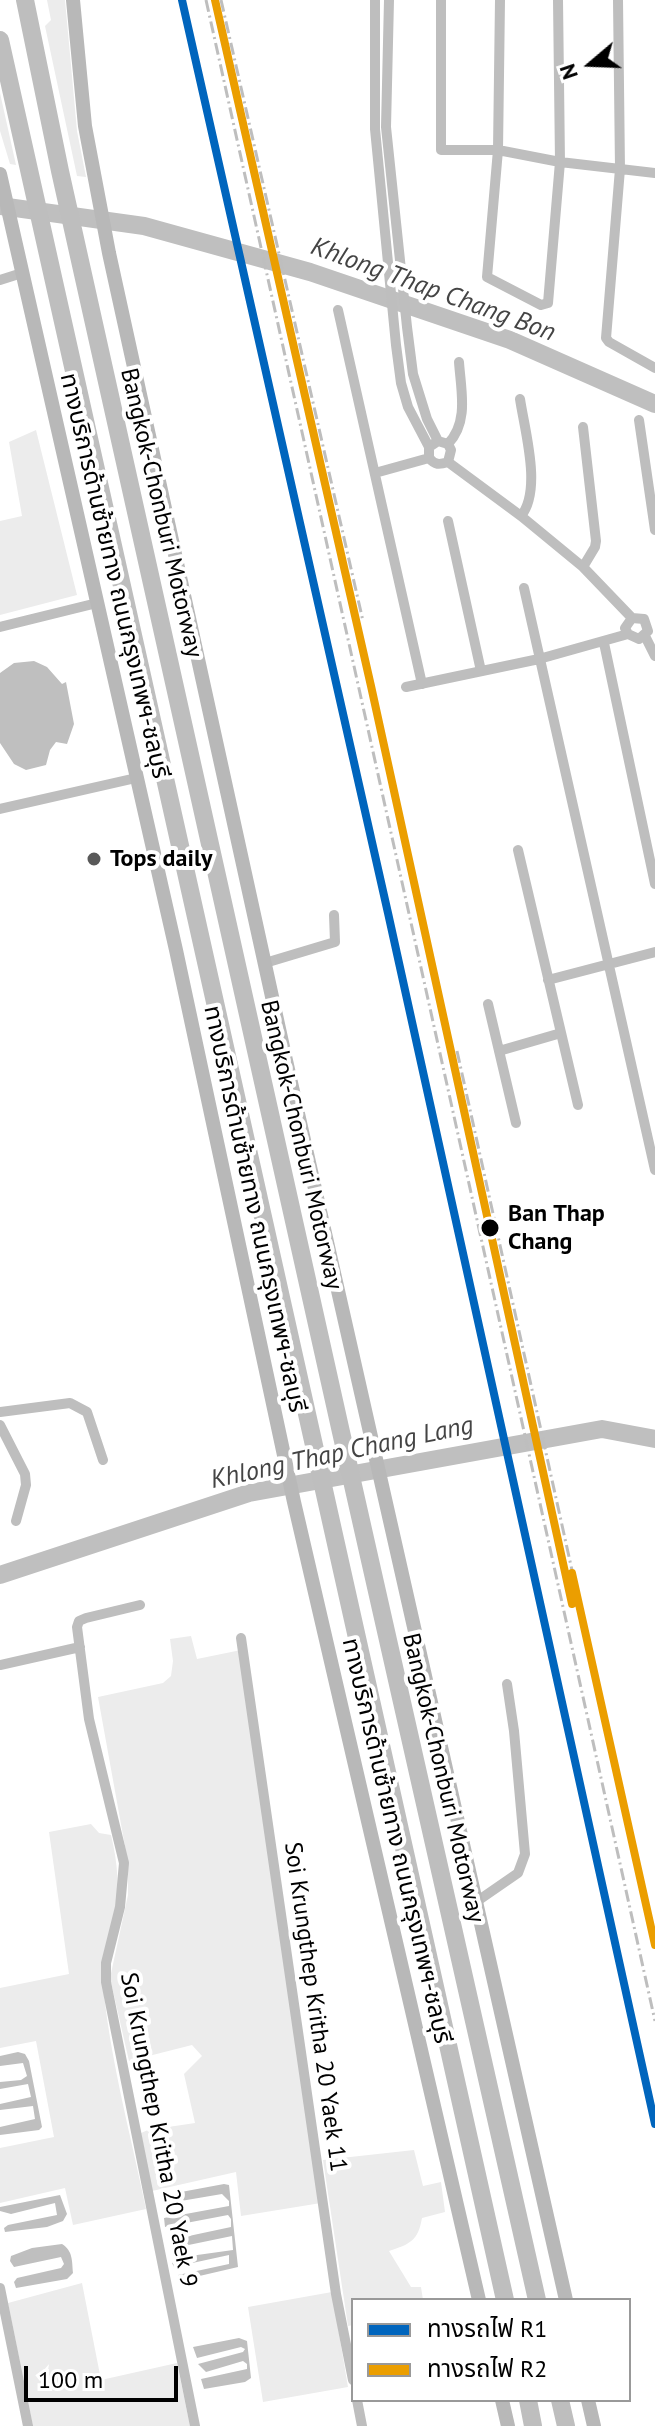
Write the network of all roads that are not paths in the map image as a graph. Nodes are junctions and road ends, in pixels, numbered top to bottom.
1 (25, 0) edge
2 (73, 0) edge
3 (375, 0) edge
4 (389, 0) edge
5 (441, 0) edge
6 (500, 0) edge
7 (558, 0) edge
8 (618, 0) edge
9 (0, 40) edge
10 (498, 150) junction
11 (383, 154) junction
12 (560, 162) junction
13 (620, 169) junction
14 (655, 173) edge
15 (0, 174) edge
16 (22, 273) junction
17 (0, 280) edge
18 (338, 310) dead end
19 (409, 343) junction
20 (396, 345) junction
21 (459, 362) dead end
22 (655, 368) edge
23 (520, 399) dead end
24 (639, 420) dead end
25 (583, 427) dead end
26 (436, 448) junction
27 (448, 462) junction
28 (375, 473) junction
29 (521, 516) junction
30 (448, 521) dead end
31 (655, 530) edge
32 (583, 567) junction
33 (524, 588) dead end
34 (97, 603) junction
35 (632, 618) junction
36 (650, 618) edge
37 (0, 627) edge
38 (628, 634) junction
39 (645, 636) junction
40 (604, 643) junction
41 (655, 656) edge
42 (539, 659) junction
43 (481, 671) junction
44 (422, 684) junction
45 (406, 687) dead end
46 (136, 778) junction
47 (0, 809) edge
48 (518, 850) dead end
49 (655, 884) edge
50 (334, 915) dead end
51 (655, 952) edge
52 (265, 963) junction
53 (607, 964) junction
54 (548, 980) junction
55 (488, 1004) dead end
56 (561, 1033) junction
57 (499, 1051) junction
58 (578, 1105) dead end
59 (516, 1123) dead end
60 (655, 1170) edge
61 (0, 1412) edge
62 (0, 1425) edge
63 (103, 1460) dead end
64 (16, 1521) dead end
65 (140, 1605) dead end
66 (241, 1638) dead end
67 (80, 1647) junction
68 (0, 1665) edge
69 (507, 1684) dead end
70 (476, 1902) junction
71 (0, 2288) edge
72 (479, 2298) edge
73 (505, 2298) edge
74 (537, 2298) edge
75 (566, 2298) edge
76 (351, 2370) edge
77 (357, 2402) edge
78 (502, 2402) edge
79 (528, 2402) edge
80 (560, 2402) edge
81 (588, 2402) edge
82 (28, 2426) edge
83 (195, 2426) edge
84 (362, 2426) edge
85 (508, 2426) edge
86 (533, 2426) edge
87 (566, 2426) edge
88 (594, 2426) edge

1 - 74 highway, Bangkok-Chonburi Motorway
2 - 52 main road
3 - 11 street
4 - 11 street
5 - 10 street
6 - 10 street
7 - 12 street
8 - 13 street
9 - 73 highway
10 - 12 street
10 - 12 street
11 - 19 street
11 - 20 street
12 - 13 street
13 - 14 street
13 - 22 street
15 - 16 main road, ทางบริการด้านซ้ายทาง ถนนกรุงเทพฯ-ชลบุรี
16 - 17 street
16 - 34 main road, ทางบริการด้านซ้ายทาง ถนนกรุงเทพฯ-ชลบุรี
18 - 28 street
19 - 20 street
19 - 26 street
20 - 26 street
21 - 26 street
23 - 29 street
24 - 31 street
25 - 32 street
26 - 27 street
26 - 27 street
26 - 28 street
27 - 29 street
28 - 44 street
29 - 32 street
30 - 43 street
32 - 35 street
33 - 42 street
34 - 37 street
34 - 46 main road, ทางบริการด้านซ้ายทาง ถนนกรุงเทพฯ-ชลบุรี
35 - 36 street
35 - 38 street
36 - 39 street
38 - 39 street
38 - 40 street
39 - 41 street
40 - 42 street
40 - 49 street
42 - 43 street
42 - 53 street
43 - 44 street
44 - 45 street
46 - 47 street
46 - 72 main road, ทางบริการด้านซ้ายทาง ถนนกรุงเทพฯ-ชลบุรี
48 - 54 street
50 - 52 street
51 - 53 street
52 - 70 main road
53 - 54 street
53 - 60 street
54 - 56 street
55 - 57 street
56 - 57 street
56 - 58 street
57 - 59 street
61 - 63 street
62 - 64 street
65 - 67 street
66 - 76 street, Soi Krungthep Kritha 20 Yaek 11
67 - 68 street
67 - 83 street, Soi Krungthep Kritha 20 Yaek 9
69 - 70 street
70 - 75 main road
71 - 82 street
77 - 84 street
78 - 85 main road
79 - 86 highway
80 - 87 highway
81 - 88 main road

